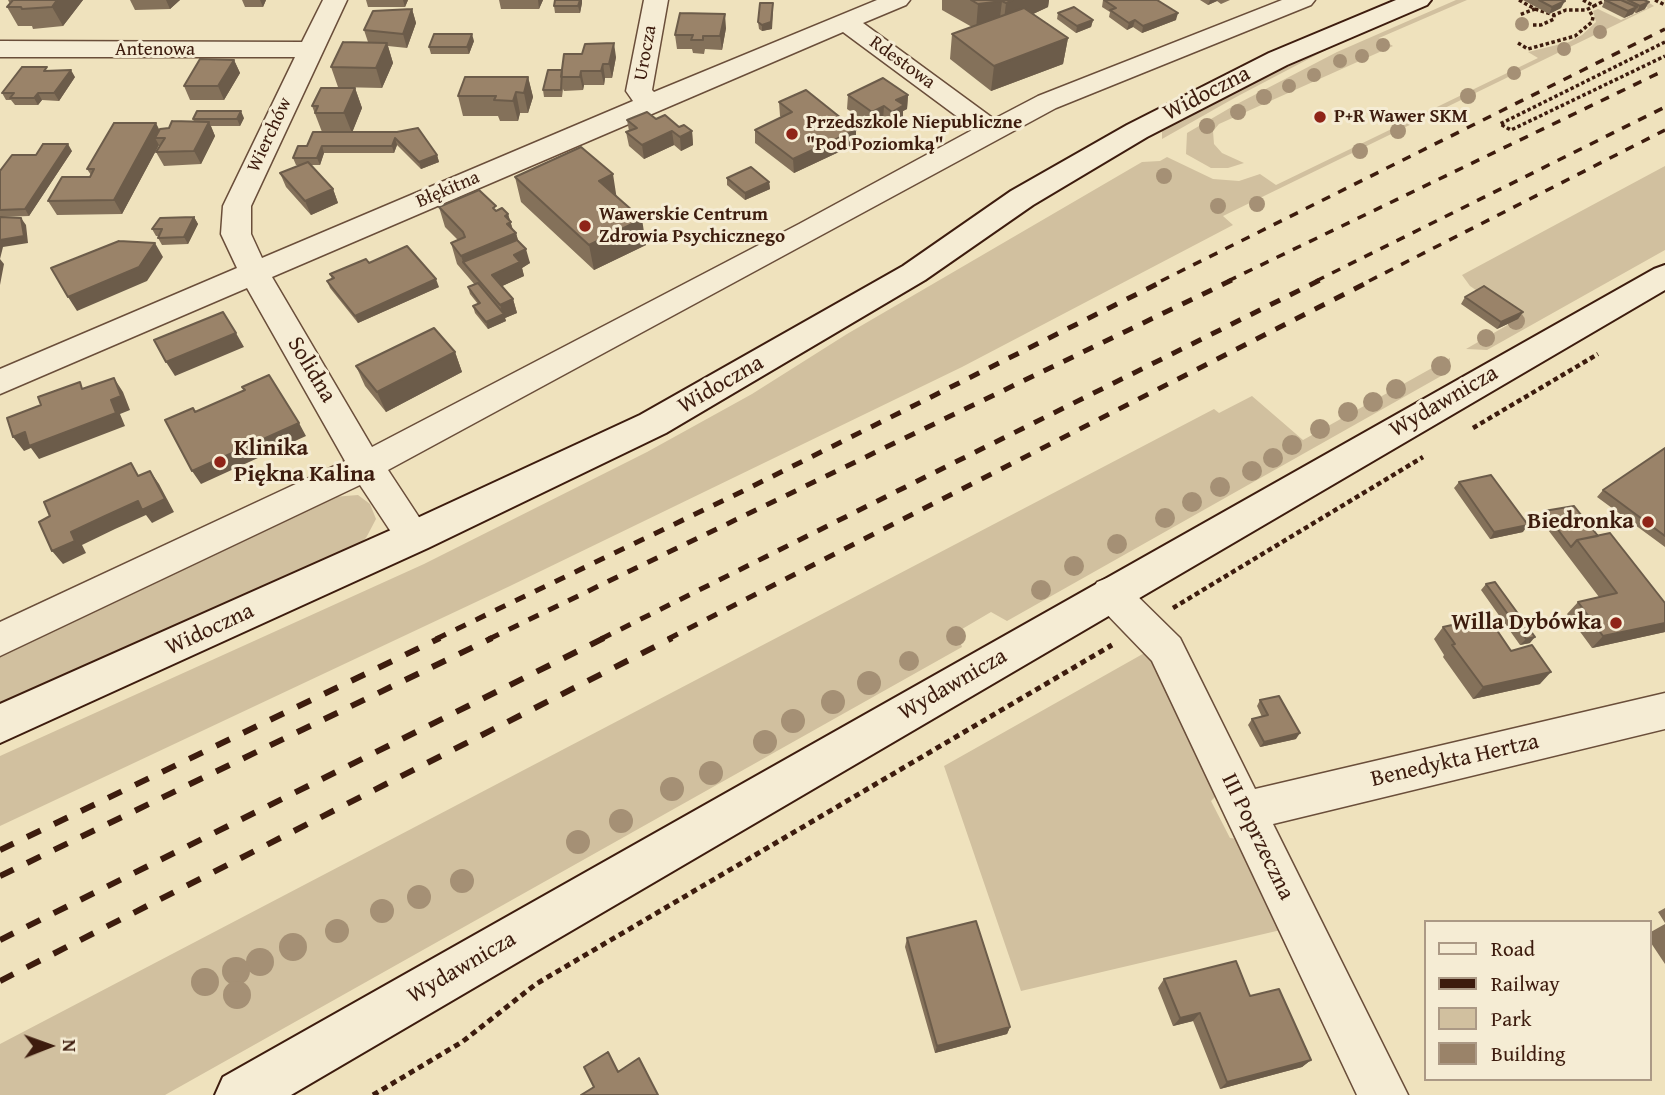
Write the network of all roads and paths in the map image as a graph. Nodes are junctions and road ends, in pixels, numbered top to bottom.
1 (335, 0) edge
2 (656, 0) edge
3 (898, 0) edge
4 (1303, 0) edge
5 (1418, 0) edge
6 (1519, 0) edge
7 (1583, 0) edge
8 (1607, 0) edge
9 (1655, 0) edge
10 (1616, 5) edge
11 (1665, 5) edge
12 (1594, 6) junction
13 (1588, 8) junction
14 (1535, 9) junction
15 (1519, 15) dead end
16 (1554, 15) junction
17 (846, 22) junction
18 (1533, 25) dead end
19 (1665, 42) edge
20 (1517, 43) dead end
21 (0, 49) edge
22 (310, 50) junction
23 (1665, 56) edge
24 (650, 103) junction
25 (992, 130) junction
26 (254, 273) junction
27 (1665, 276) edge
28 (0, 382) edge
29 (366, 466) junction
30 (414, 537) junction
31 (1110, 593) junction
32 (0, 640) edge
33 (1665, 711) edge
34 (0, 724) edge
35 (1245, 811) junction
36 (664, 908) dead end
37 (241, 1095) edge
38 (373, 1095) edge
39 (1384, 1095) edge

1 - 22 street, Wierchów
2 - 24 street, Urocza
3 - 17 street, Błękitna
4 - 25 street, Widoczna
5 - 30 main road, Widoczna
6 - 14 path
7 - 12 path
8 - 10 path
8 - 12 path
9 - 11 path
12 - 13 path
13 - 16 path
13 - 20 path
14 - 15 path
14 - 16 path
16 - 18 path
17 - 24 street, Błękitna
17 - 25 street, Rdestowa
19 - 23 path
21 - 22 street, Antenowa
22 - 26 street, Wierchów
24 - 26 street, Błękitna
25 - 29 street, Widoczna
26 - 28 street, Błękitna
26 - 29 street, Solidna
27 - 31 main road, Wydawnicza
29 - 30 street, Solidna
29 - 32 street, Widoczna
30 - 34 main road, Widoczna
31 - 35 street, III Poprzeczna
31 - 37 main road, Wydawnicza
33 - 35 street, Benedykta Hertza
35 - 39 street, III Poprzeczna
36 - 38 path

